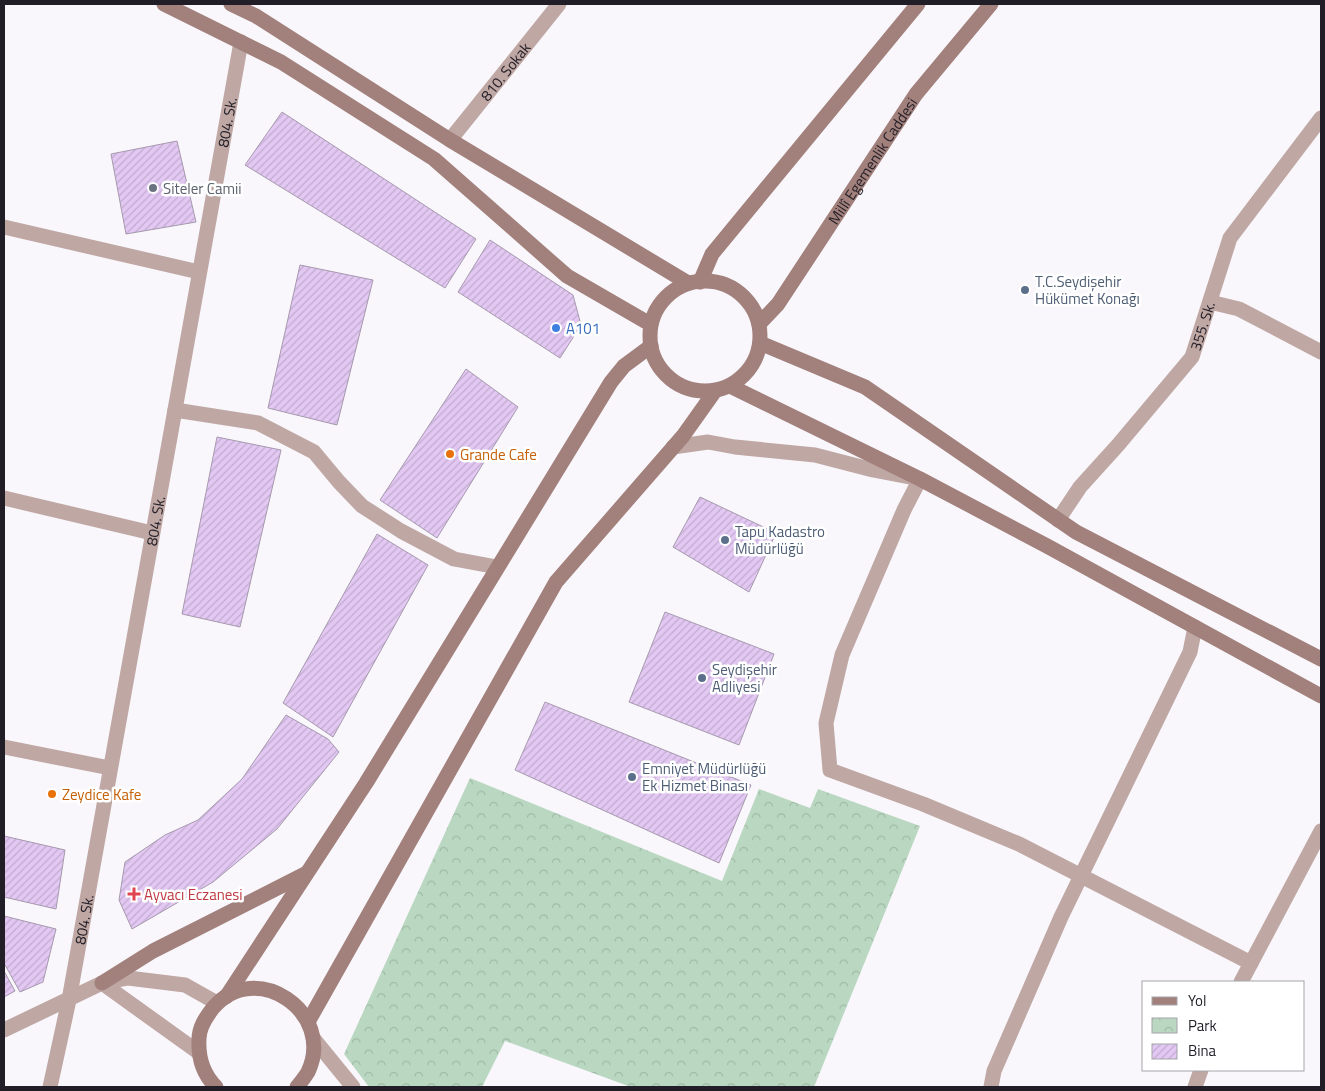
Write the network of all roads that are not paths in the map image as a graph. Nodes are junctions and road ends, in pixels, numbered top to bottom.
1 (164, 4) edge
2 (231, 4) edge
3 (559, 4) edge
4 (918, 4) edge
5 (991, 4) edge
6 (241, 42) junction
7 (1321, 118) edge
8 (450, 140) junction
9 (4, 227) edge
10 (199, 272) junction
11 (694, 282) junction
12 (1210, 302) junction
13 (650, 324) junction
14 (759, 324) junction
15 (760, 343) junction
16 (651, 346) junction
17 (1321, 352) edge
18 (730, 386) junction
19 (715, 391) junction
20 (175, 410) junction
21 (673, 447) junction
22 (920, 479) junction
23 (4, 498) edge
24 (1058, 520) junction
25 (152, 533) junction
26 (497, 567) junction
27 (1195, 627) junction
28 (1321, 659) edge
29 (1321, 696) edge
30 (4, 747) edge
31 (110, 768) junction
32 (1321, 831) edge
33 (307, 873) junction
34 (1081, 876) junction
35 (1251, 963) junction
36 (1242, 981) edge
37 (102, 983) junction
38 (69, 1000) junction
39 (222, 1000) junction
40 (308, 1022) junction
41 (4, 1030) edge
42 (313, 1038) junction
43 (198, 1052) junction
44 (1201, 1071) edge
45 (209, 1084) edge
46 (50, 1087) edge
47 (297, 1087) edge
48 (353, 1087) edge
49 (991, 1087) edge
50 (1196, 1087) edge

1 - 6 main road
2 - 8 main road
3 - 8 street, 810. Sokak
4 - 11 main road
5 - 14 main road, Millî Egemenlik Caddesi
6 - 10 street, 804. Sk.
6 - 13 main road
7 - 12 street, 355. Sk.
8 - 11 main road
9 - 10 street
10 - 20 street, 804. Sk.
11 - 13 main road
11 - 14 main road
12 - 17 street
12 - 24 street, 355. Sk.
13 - 16 main road
14 - 15 main road
15 - 18 main road
15 - 24 main road
16 - 19 main road
16 - 26 main road
18 - 19 main road
18 - 22 main road
19 - 21 main road
20 - 25 street, 804. Sk.
20 - 26 street
21 - 22 street
21 - 40 main road
22 - 27 main road
22 - 34 street
23 - 25 street
24 - 28 main road
25 - 31 street, 804. Sk.
26 - 33 main road
27 - 29 main road
27 - 34 street
30 - 31 street
31 - 38 street, 804. Sk.
32 - 35 street
33 - 37 main road
33 - 39 main road
34 - 35 street
34 - 49 street
35 - 36 street
37 - 38 street
37 - 39 street
37 - 43 street
38 - 41 street
38 - 46 street, 804. Sk.
39 - 40 main road
39 - 43 main road
40 - 42 main road
42 - 47 main road
42 - 48 street
43 - 45 main road
44 - 50 street

